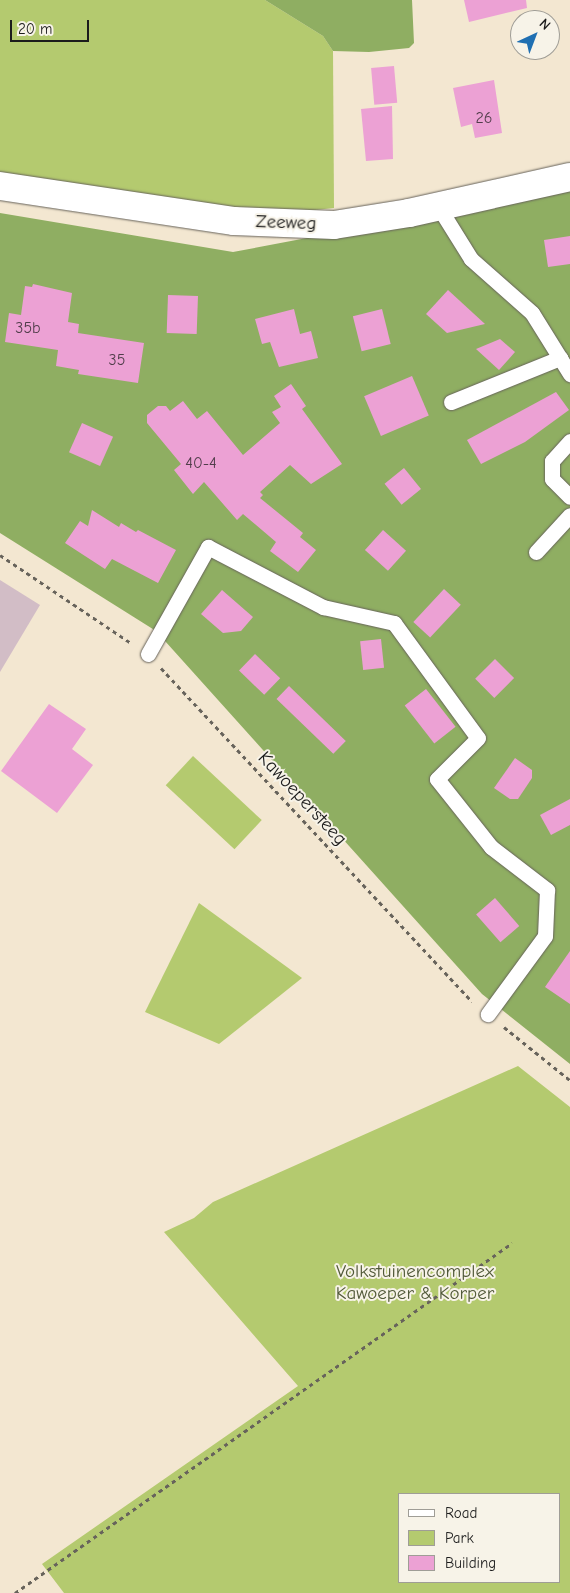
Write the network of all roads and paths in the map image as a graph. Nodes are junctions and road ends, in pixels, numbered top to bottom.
1 (570, 177) edge
2 (0, 186) edge
3 (438, 206) junction
4 (560, 358) junction
5 (570, 374) edge
6 (451, 402) dead end
7 (570, 441) edge
8 (570, 497) edge
9 (570, 515) edge
10 (536, 552) dead end
11 (0, 555) edge
12 (148, 654) junction
13 (488, 1014) junction
14 (570, 1080) edge
15 (512, 1243) dead end
16 (15, 1593) edge

1 - 3 street, Zeeweg
2 - 3 street, Zeeweg
3 - 4 lane
4 - 5 lane
4 - 6 lane
7 - 8 lane
9 - 10 lane
11 - 12 path, Kawoepersteeg
12 - 13 path, Kawoepersteeg
12 - 13 lane
13 - 14 path, Kawoepersteeg
15 - 16 path

